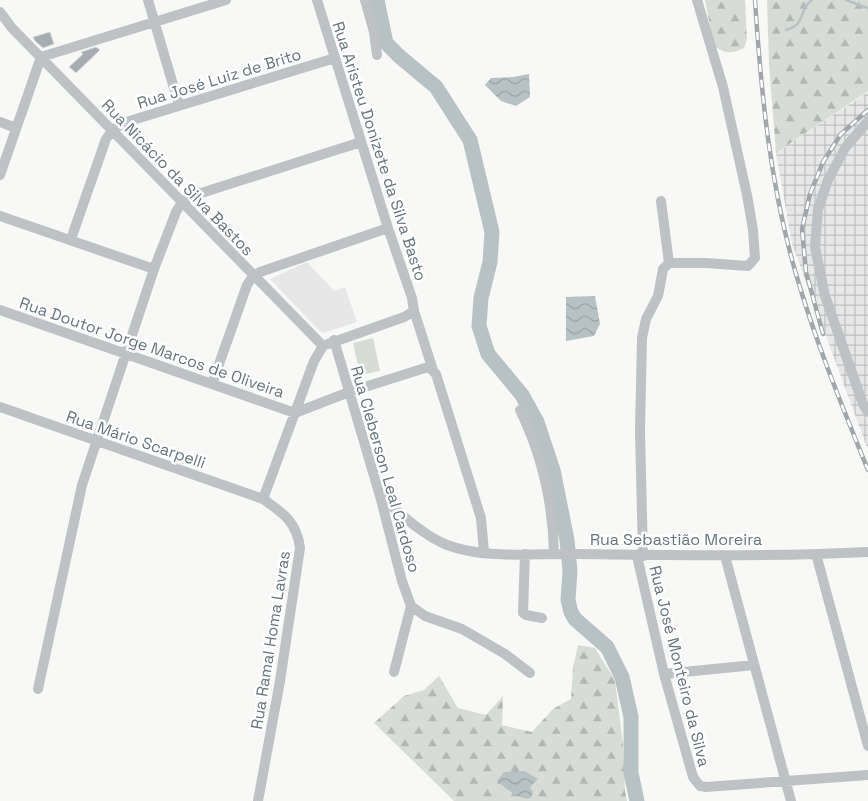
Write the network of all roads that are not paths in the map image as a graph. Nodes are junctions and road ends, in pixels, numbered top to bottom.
1 (148, 0) edge
2 (226, 0) edge
3 (317, 0) edge
4 (365, 0) edge
5 (698, 0) edge
6 (0, 12) edge
7 (156, 21) junction
8 (0, 25) edge
9 (12, 28) junction
10 (377, 55) dead end
11 (41, 57) junction
12 (335, 58) junction
13 (179, 105) junction
14 (868, 121) edge
15 (0, 122) edge
16 (16, 128) junction
17 (113, 130) junction
18 (361, 142) junction
19 (0, 175) edge
20 (661, 201) dead end
21 (182, 202) junction
22 (0, 216) edge
23 (388, 228) junction
24 (71, 239) junction
25 (669, 263) junction
26 (154, 269) junction
27 (253, 276) junction
28 (0, 310) edge
29 (414, 311) junction
30 (334, 340) junction
31 (323, 346) junction
32 (127, 355) junction
33 (429, 369) junction
34 (212, 384) junction
35 (349, 392) junction
36 (0, 407) edge
37 (520, 410) dead end
38 (295, 412) junction
39 (868, 412) edge
40 (97, 441) junction
41 (380, 496) junction
42 (263, 499) junction
43 (484, 552) junction
44 (868, 552) edge
45 (525, 554) junction
46 (559, 554) junction
47 (816, 554) junction
48 (640, 556) junction
49 (725, 556) junction
50 (411, 606) junction
51 (542, 618) dead end
52 (754, 665) junction
53 (394, 672) dead end
54 (530, 673) dead end
55 (664, 674) junction
56 (38, 689) dead end
57 (868, 746) edge
58 (868, 775) edge
59 (786, 782) junction
60 (258, 801) edge
61 (791, 801) edge

1 - 7 street
2 - 7 street
3 - 12 street, Rua Aristeu Donizete da Silva Basto
4 - 10 street
5 - 25 street
6 - 9 street, Rua Nicácio da Silva Bastos
7 - 11 street
7 - 13 street
8 - 9 street
9 - 11 street, Rua Nicácio da Silva Bastos
11 - 16 street
11 - 17 street, Rua Nicácio da Silva Bastos
12 - 13 street, Rua José Luiz de Brito
12 - 18 street, Rua Aristeu Donizete da Silva Basto
13 - 17 street, Rua José Luiz de Brito
14 - 39 street
15 - 16 street
16 - 19 street
17 - 21 street, Rua Nicácio da Silva Bastos
17 - 24 street
18 - 21 street
18 - 23 street, Rua Aristeu Donizete da Silva Basto
20 - 25 street
21 - 26 street
21 - 27 street, Rua Nicácio da Silva Bastos
22 - 24 street
23 - 27 street
23 - 29 street, Rua Aristeu Donizete da Silva Basto
24 - 26 street
25 - 48 street, Rua José Monteiro da Silva
26 - 32 street
27 - 31 street, Rua Nicácio da Silva Bastos
27 - 34 street
28 - 32 street, Rua Doutor Jorge Marcos de Oliveira
29 - 30 street
29 - 33 street, Rua Aristeu Donizete da Silva Basto
30 - 31 street
30 - 35 street, Rua Cleberson Leal Cardoso
31 - 38 street
32 - 34 street, Rua Doutor Jorge Marcos de Oliveira
32 - 40 street
33 - 35 street
33 - 43 street, Rua Aristeu Donizete da Silva Basto
34 - 38 street, Rua Doutor Jorge Marcos de Oliveira
35 - 38 street
35 - 41 street, Rua Cleberson Leal Cardoso
36 - 40 street, Rua Mário Scarpelli
37 - 46 street
38 - 42 street
40 - 42 street, Rua Mário Scarpelli
40 - 56 street
41 - 43 street, Rua Sebastião Moreira
41 - 50 street, Rua Cleberson Leal Cardoso
42 - 60 street, Rua Ramal Homa Lavras
43 - 45 street, Rua Sebastião Moreira
44 - 47 street, Rua Sebastião Moreira
45 - 46 street, Rua Sebastião Moreira
45 - 51 street
46 - 48 street, Rua Sebastião Moreira
47 - 49 street, Rua Sebastião Moreira
47 - 57 street
48 - 49 street, Rua Sebastião Moreira
48 - 55 street, Rua José Monteiro da Silva
49 - 52 street
50 - 53 street
50 - 54 street
52 - 55 street
52 - 59 street
55 - 59 street, Rua José Monteiro da Silva
58 - 59 street
59 - 61 street

